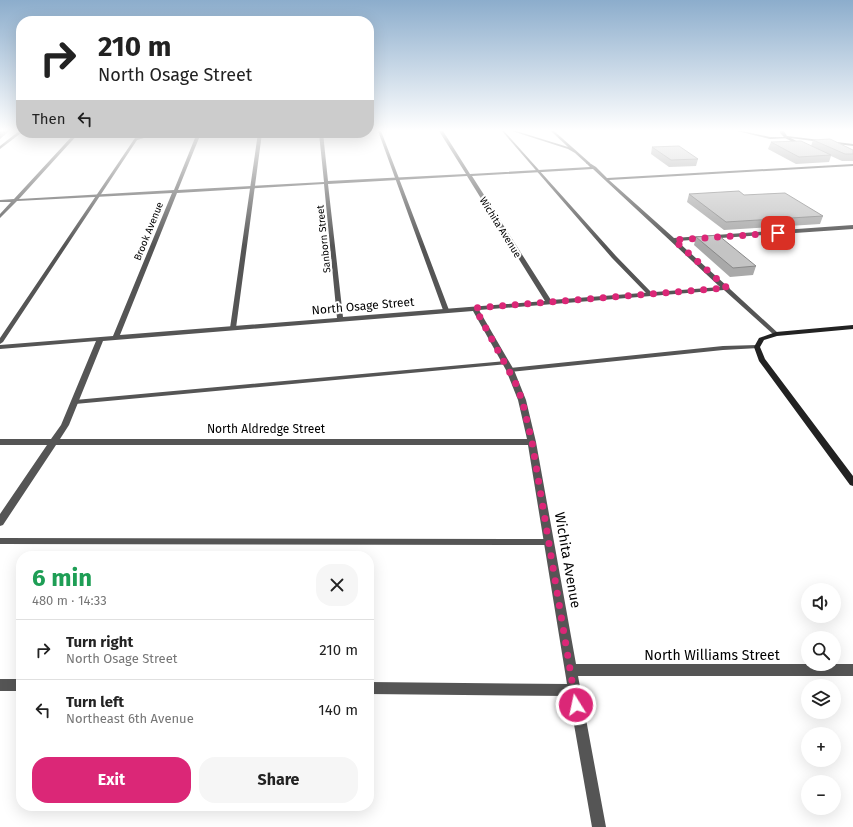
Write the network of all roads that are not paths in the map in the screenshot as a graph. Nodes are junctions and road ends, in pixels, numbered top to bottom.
1 (44, 170) edge
2 (115, 170) edge
3 (184, 170) edge
4 (255, 170) edge
5 (325, 170) edge
6 (394, 170) edge
7 (465, 170) edge
8 (537, 170) edge
9 (573, 170) edge
10 (597, 170) edge
11 (777, 170) edge
12 (539, 172) junction
13 (469, 176) junction
14 (398, 179) junction
15 (606, 179) junction
16 (326, 183) junction
17 (252, 187) junction
18 (176, 191) junction
19 (97, 196) junction
20 (16, 200) junction
21 (0, 201) edge
22 (0, 217) edge
23 (853, 227) edge
24 (674, 240) junction
25 (727, 288) junction
26 (650, 294) junction
27 (549, 302) junction
28 (475, 308) junction
29 (446, 310) junction
30 (340, 319) junction
31 (853, 327) edge
32 (232, 328) junction
33 (776, 334) junction
34 (116, 337) junction
35 (100, 339) junction
36 (0, 342) edge
37 (0, 347) edge
38 (757, 347) junction
39 (508, 366) junction
40 (75, 402) junction
41 (55, 441) junction
42 (0, 442) edge
43 (532, 442) junction
44 (853, 483) edge
45 (0, 522) edge
46 (0, 541) edge
47 (548, 542) junction
48 (570, 670) junction
49 (853, 670) edge
50 (0, 685) edge
51 (16, 685) edge
52 (374, 688) edge
53 (574, 690) junction
54 (599, 827) edge

1 - 20 street
2 - 19 lane
3 - 18 street, Brook Avenue
4 - 17 lane
5 - 16 street, Sanborn Street
6 - 14 lane
7 - 13 street, Wichita Avenue
8 - 12 lane
9 - 12 street
10 - 15 street
11 - 15 street
12 - 13 street
12 - 26 lane
13 - 14 street
13 - 27 street, Wichita Avenue
14 - 16 street
14 - 29 lane
15 - 24 street
16 - 17 street
16 - 30 street, Sanborn Street
17 - 18 street
17 - 32 lane
18 - 19 street
18 - 34 street, Brook Avenue
19 - 20 street
19 - 36 lane
20 - 21 street
20 - 22 street
23 - 24 street
24 - 25 street
25 - 26 street, North Osage Street
25 - 33 street
26 - 27 street, North Osage Street
27 - 28 street, North Osage Street
28 - 29 street, North Osage Street
28 - 39 street, Wichita Avenue
29 - 30 street, North Osage Street
30 - 32 street, North Osage Street
31 - 33 street
32 - 34 street, North Osage Street
33 - 38 street
34 - 35 street, North Osage Street
35 - 37 street, North Osage Street
35 - 40 street
38 - 39 lane
38 - 44 street
39 - 40 lane
39 - 43 street, Wichita Avenue
40 - 41 street
41 - 42 street, North Aldredge Street
41 - 43 street, North Aldredge Street
41 - 45 street
43 - 47 street, Wichita Avenue
46 - 47 lane
47 - 48 street, Wichita Avenue
48 - 49 street, North Williams Street
48 - 53 street, Wichita Avenue
50 - 51 street
52 - 53 street
53 - 54 street, Wichita Avenue

